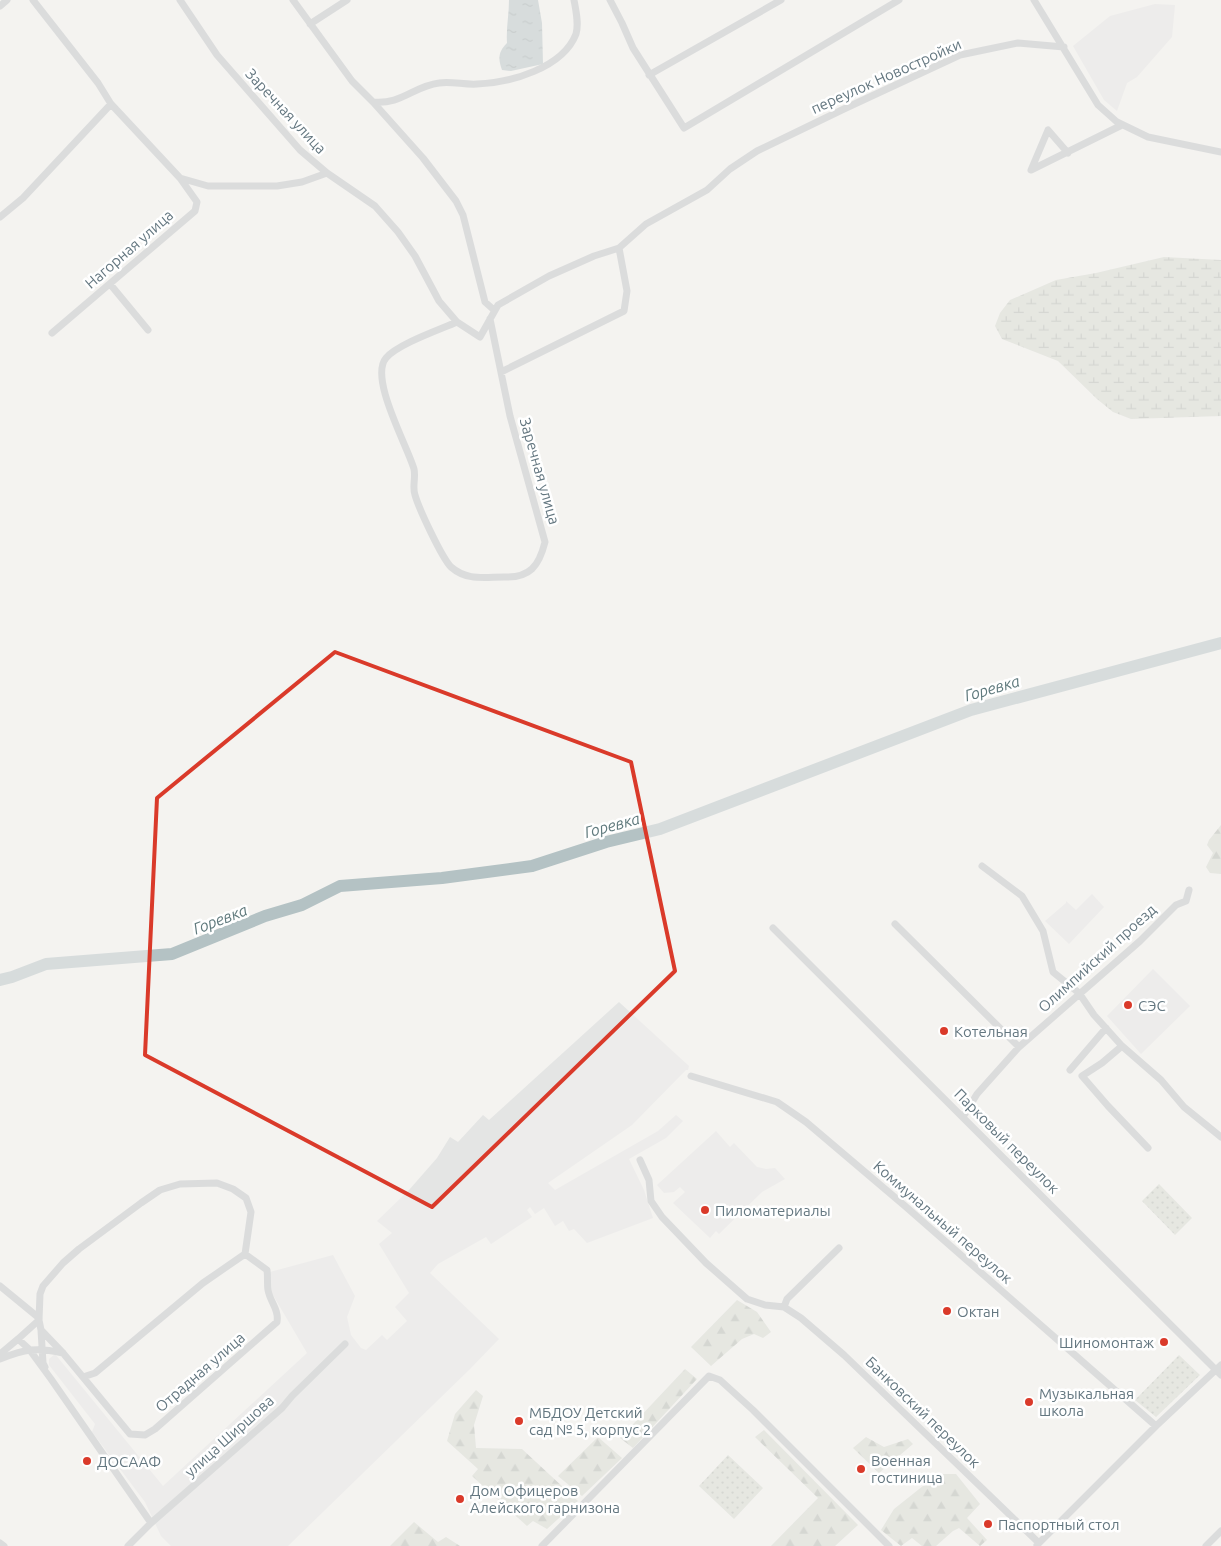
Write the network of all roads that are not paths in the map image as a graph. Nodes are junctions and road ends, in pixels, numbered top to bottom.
1 (8, 0) edge
2 (33, 0) edge
3 (180, 0) edge
4 (292, 0) edge
5 (347, 0) edge
6 (574, 0) edge
7 (610, 0) edge
8 (781, 0) edge
9 (899, 0) edge
10 (1034, 0) edge
11 (0, 6) edge
12 (310, 24) junction
13 (1064, 47) junction
14 (649, 75) junction
15 (373, 102) junction
16 (111, 104) junction
17 (1122, 125) junction
18 (1221, 152) edge
19 (1068, 153) junction
20 (327, 173) junction
21 (180, 178) junction
22 (0, 217) edge
23 (618, 248) junction
24 (110, 284) junction
25 (492, 315) junction
26 (457, 322) junction
27 (148, 330) dead end
28 (52, 333) dead end
29 (502, 372) junction
30 (982, 866) dead end
31 (1190, 890) dead end
32 (895, 924) dead end
33 (773, 928) dead end
34 (1079, 993) junction
35 (1106, 1028) junction
36 (1122, 1046) junction
37 (1019, 1047) junction
38 (1070, 1070) dead end
39 (691, 1076) dead end
40 (963, 1117) junction
41 (1221, 1137) edge
42 (1148, 1148) dead end
43 (640, 1160) dead end
44 (839, 1248) dead end
45 (244, 1254) junction
46 (0, 1286) edge
47 (784, 1307) junction
48 (39, 1319) junction
49 (41, 1330) junction
50 (18, 1339) junction
51 (345, 1344) dead end
52 (29, 1349) junction
53 (42, 1350) junction
54 (63, 1353) junction
55 (0, 1354) edge
56 (0, 1359) edge
57 (1219, 1370) edge
58 (83, 1376) junction
59 (49, 1377) junction
60 (1156, 1426) junction
61 (151, 1523) junction
62 (1221, 1531) edge
63 (0, 1543) edge
64 (1037, 1544) edge
65 (4, 1546) edge
66 (128, 1546) edge
67 (542, 1546) edge
68 (889, 1546) edge
69 (1206, 1546) edge

1 - 11 street
2 - 16 street, Нагорная улица
3 - 20 street, Заречная улица
4 - 12 street, Заречная улица
5 - 12 street
6 - 15 street
7 - 14 street
8 - 14 street
9 - 14 street
10 - 13 street
12 - 15 street, Заречная улица
13 - 17 street
13 - 23 street, переулок Новостройки
15 - 25 street, Заречная улица
16 - 21 street, Нагорная улица
16 - 22 street
17 - 18 street
17 - 19 street
19 - 19 street
20 - 21 street
20 - 26 street, Заречная улица
21 - 24 street, Нагорная улица
23 - 25 street
23 - 29 street
24 - 27 street
24 - 28 street, Нагорная улица
25 - 26 street
25 - 29 street, Заречная улица
26 - 29 street, Заречная улица
30 - 34 street
31 - 34 street, Олимпийский проезд
32 - 37 street
33 - 40 street, Парковый переулок
34 - 35 street
34 - 37 street, Олимпийский проезд
35 - 36 street
35 - 38 street
36 - 41 street
36 - 42 street
37 - 40 street, Олимпийский проезд
39 - 60 street, Коммунальный переулок
40 - 57 street, Парковый переулок
43 - 47 street, Банковский переулок
44 - 47 street
45 - 48 street
45 - 58 street
45 - 58 street, Отрадная улица
46 - 48 street
47 - 64 street, Банковский переулок
48 - 49 street
48 - 50 street
49 - 53 street
49 - 54 street, Отрадная улица
50 - 52 street
50 - 55 street
51 - 61 street, улица Ширшова
52 - 53 street
52 - 56 street
52 - 59 street
53 - 54 street
53 - 59 street
54 - 58 street, Отрадная улица
57 - 60 street
59 - 61 street
60 - 64 street
61 - 66 street, улица Ширшова
62 - 69 street
63 - 65 street
67 - 68 street

